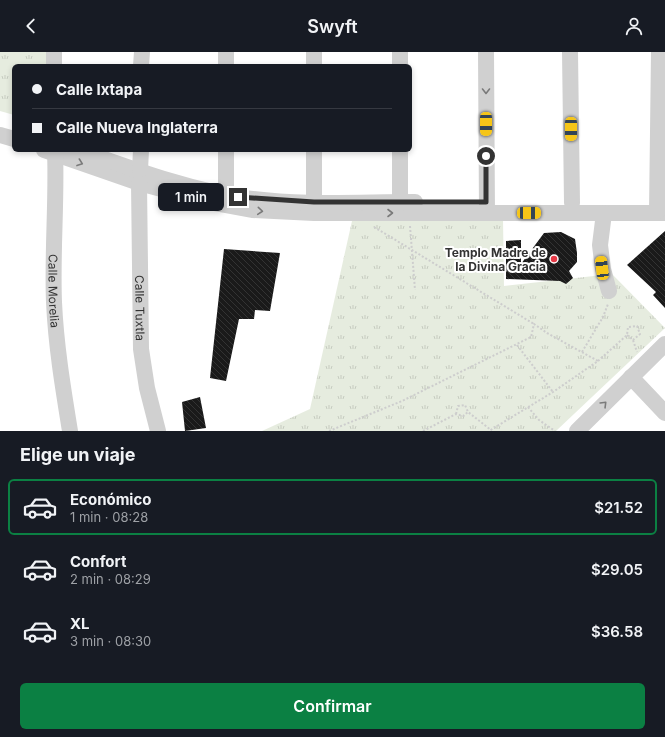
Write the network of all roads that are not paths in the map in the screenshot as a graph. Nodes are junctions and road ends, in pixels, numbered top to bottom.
1 (54, 52) edge
2 (142, 52) edge
3 (226, 52) edge
4 (314, 52) edge
5 (400, 52) edge
6 (486, 52) edge
7 (570, 52) edge
8 (659, 52) edge
9 (54, 64) edge
10 (142, 64) edge
11 (226, 64) edge
12 (314, 64) edge
13 (400, 64) edge
14 (0, 124) edge
15 (12, 127) edge
16 (0, 135) edge
17 (12, 139) edge
18 (51, 152) edge
19 (54, 152) edge
20 (84, 152) edge
21 (141, 152) edge
22 (226, 152) edge
23 (314, 152) edge
24 (400, 152) edge
25 (140, 177) junction
26 (226, 194) junction
27 (572, 203) junction
28 (314, 208) junction
29 (405, 208) junction
30 (487, 208) junction
31 (661, 208) edge
32 (604, 213) junction
33 (610, 291) road end
34 (665, 344) edge
35 (631, 377) junction
36 (665, 413) edge
37 (70, 431) edge
38 (158, 431) edge
39 (577, 431) edge

1 - 9 street
2 - 10 street
3 - 11 street
4 - 12 street
5 - 13 street
6 -> 30 street
7 - 27 street
8 - 31 street
14 - 15 street
16 - 17 street
18 - 37 street, Calle Morelia
19 -> 25 street
20 - 25 street
21 - 25 street, Calle Tuxtla
22 - 26 street
23 - 28 street
24 - 29 street
25 - 26 street
25 -> 28 street
25 - 38 street, Calle Tuxtla
26 - 28 street
27 - 30 street
27 - 31 street
28 - 29 street
28 -> 29 street
29 - 30 street
30 - 32 street
31 - 32 street
32 - 33 street
34 - 35 street
35 - 36 street
39 -> 35 street

